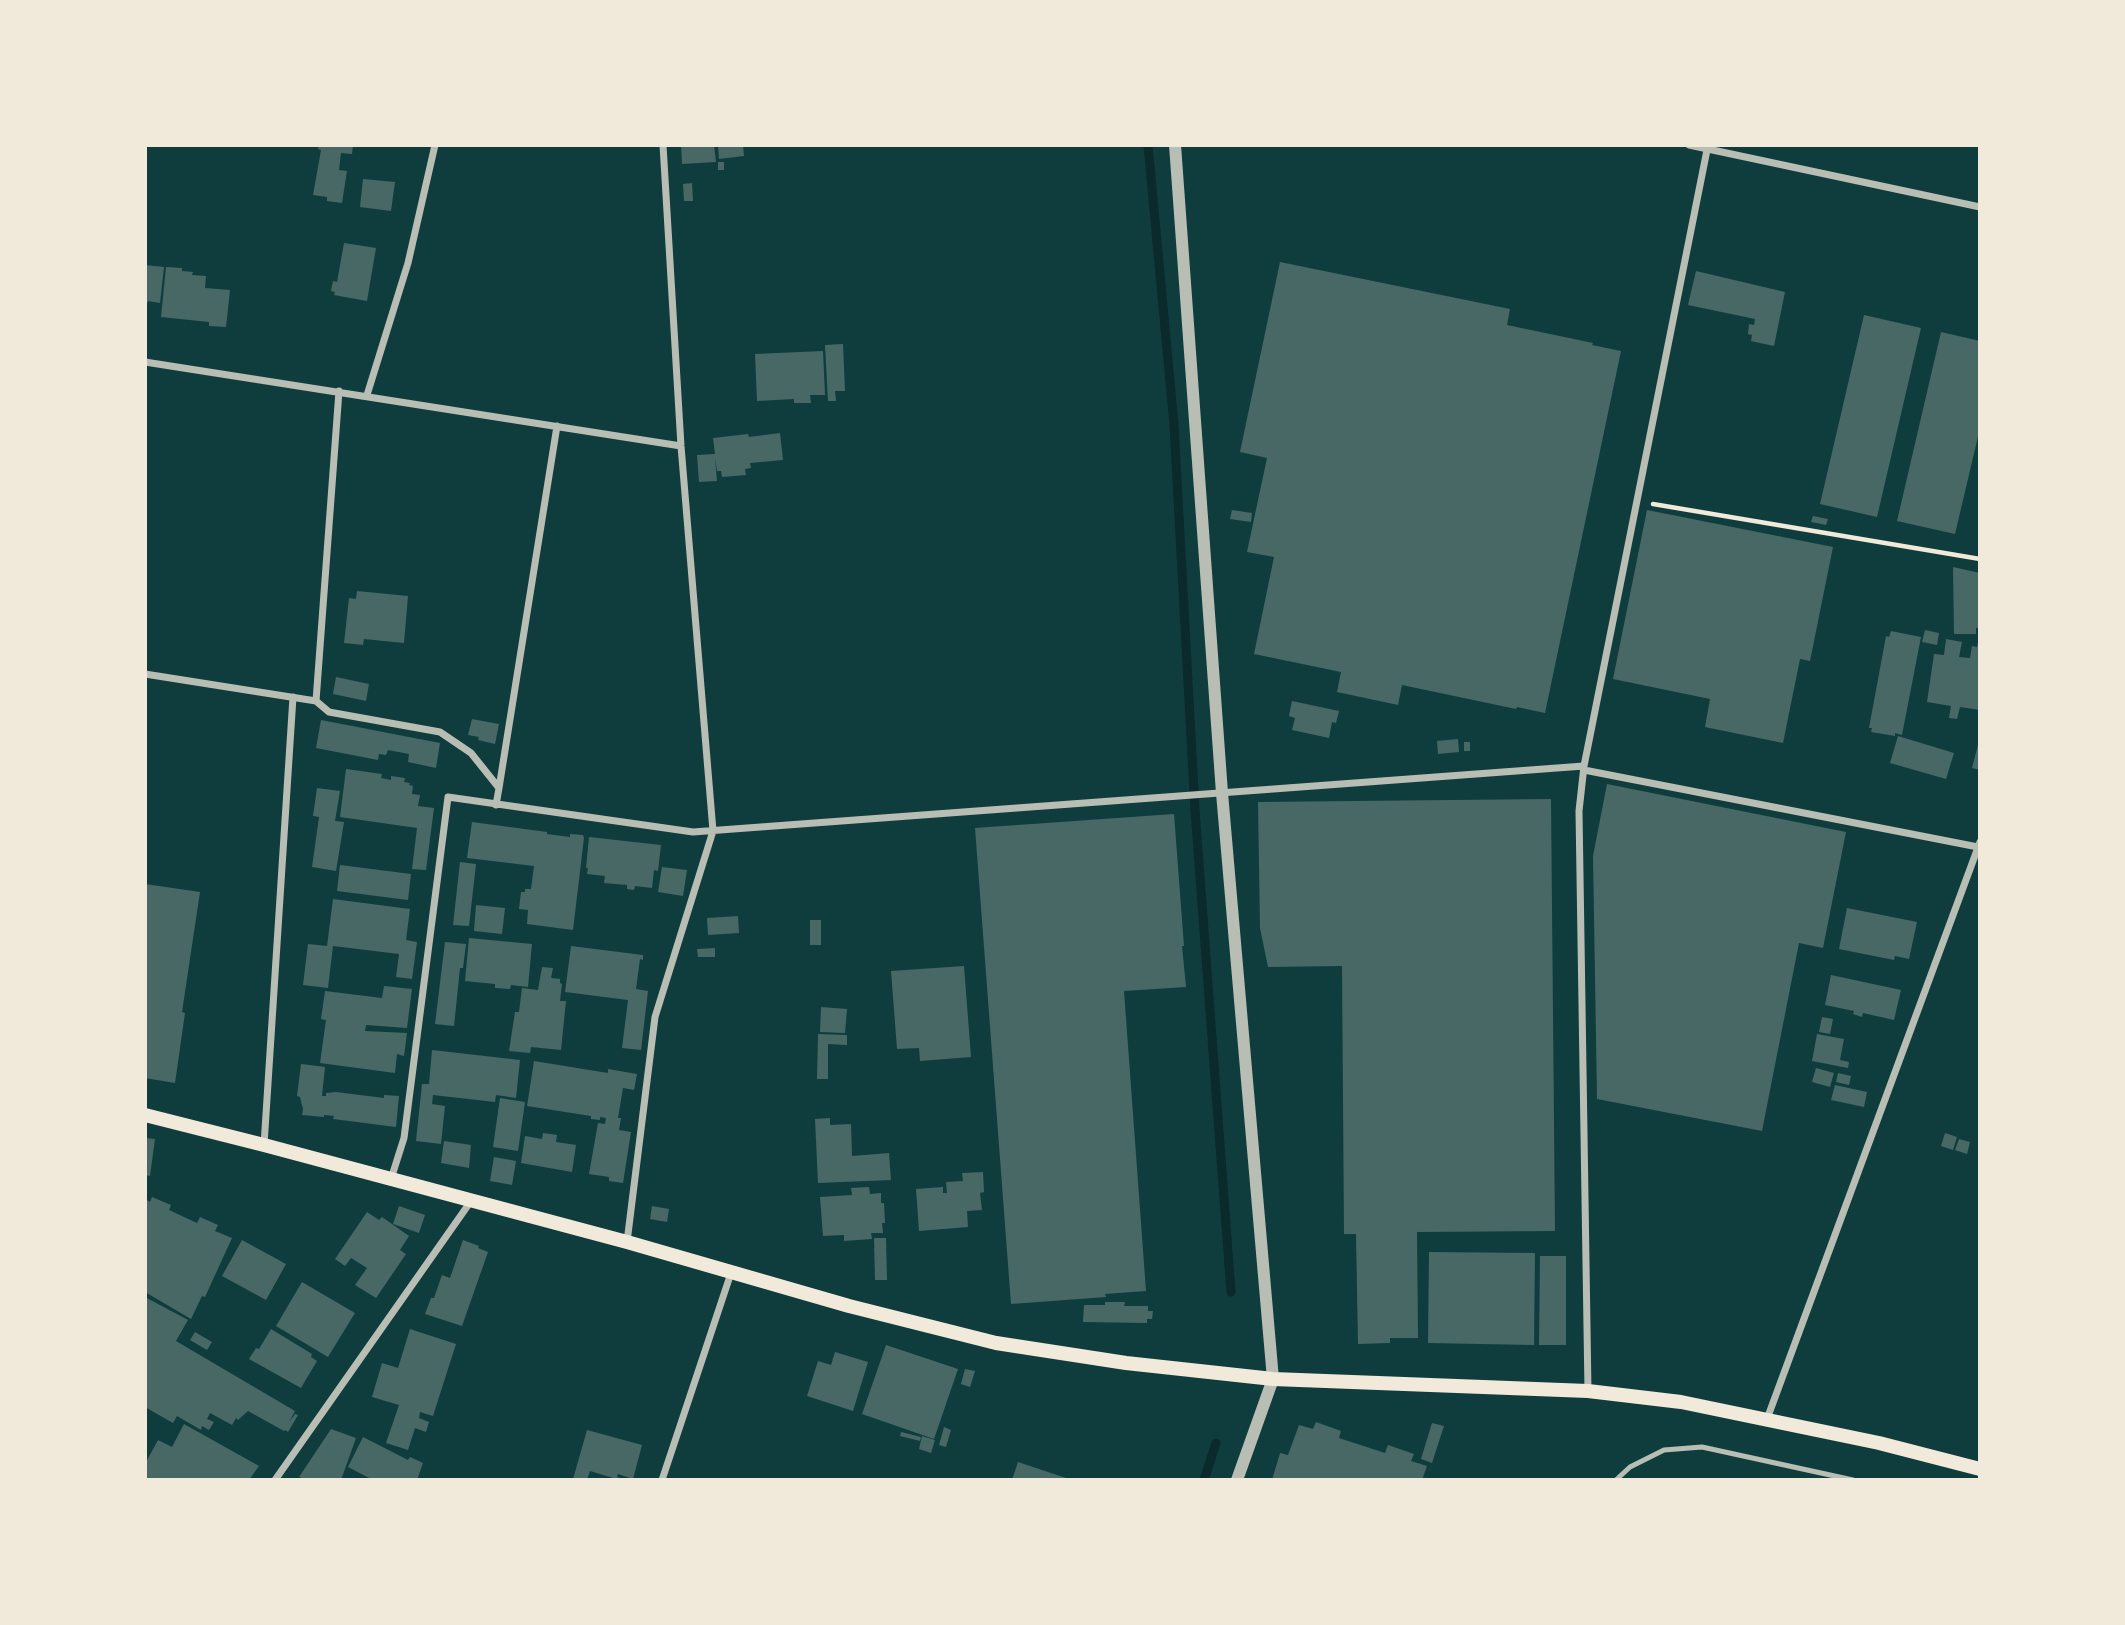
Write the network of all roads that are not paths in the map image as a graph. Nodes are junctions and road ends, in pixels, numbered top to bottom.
1 (435, 145) edge
2 (663, 145) edge
3 (1175, 145) edge
4 (1689, 145) edge
5 (1708, 147) edge
6 (1980, 207) edge
7 (145, 362) edge
8 (339, 391) junction
9 (367, 395) junction
10 (557, 426) junction
11 (681, 446) junction
12 (145, 674) edge
13 (293, 697) junction
14 (316, 701) junction
15 (1584, 768) junction
16 (499, 788) junction
17 (1218, 793) junction
18 (496, 805) junction
19 (713, 831) junction
20 (1979, 845) edge
21 (145, 1115) edge
22 (264, 1144) junction
23 (391, 1179) junction
24 (471, 1201) junction
25 (627, 1242) junction
26 (731, 1273) junction
27 (1273, 1378) junction
28 (1588, 1391) junction
29 (1767, 1419) junction
30 (1980, 1469) edge
31 (275, 1480) edge
32 (662, 1480) edge
33 (1237, 1480) edge
34 (1616, 1480) edge
35 (1853, 1480) edge

1 - 9 street
2 - 11 street
3 - 17 street
4 - 5 street
5 - 6 street
5 - 15 street
7 - 8 street
8 - 9 street
8 - 14 street
9 - 10 street
10 - 11 street
10 - 16 street
11 - 19 street
12 - 13 street
13 - 14 street
13 - 22 street
14 - 16 street
15 - 17 street
15 - 20 street
15 - 28 street
16 - 18 street
17 - 19 street
17 - 27 street
18 - 19 street
18 - 23 street
19 - 25 street
20 - 29 street
21 - 22 main road
22 - 23 main road
23 - 24 main road
24 - 25 main road
24 - 31 street
25 - 26 main road
26 - 27 main road
26 - 32 street
27 - 28 main road
27 - 33 street
28 - 29 main road
29 - 30 main road
34 - 35 lane

